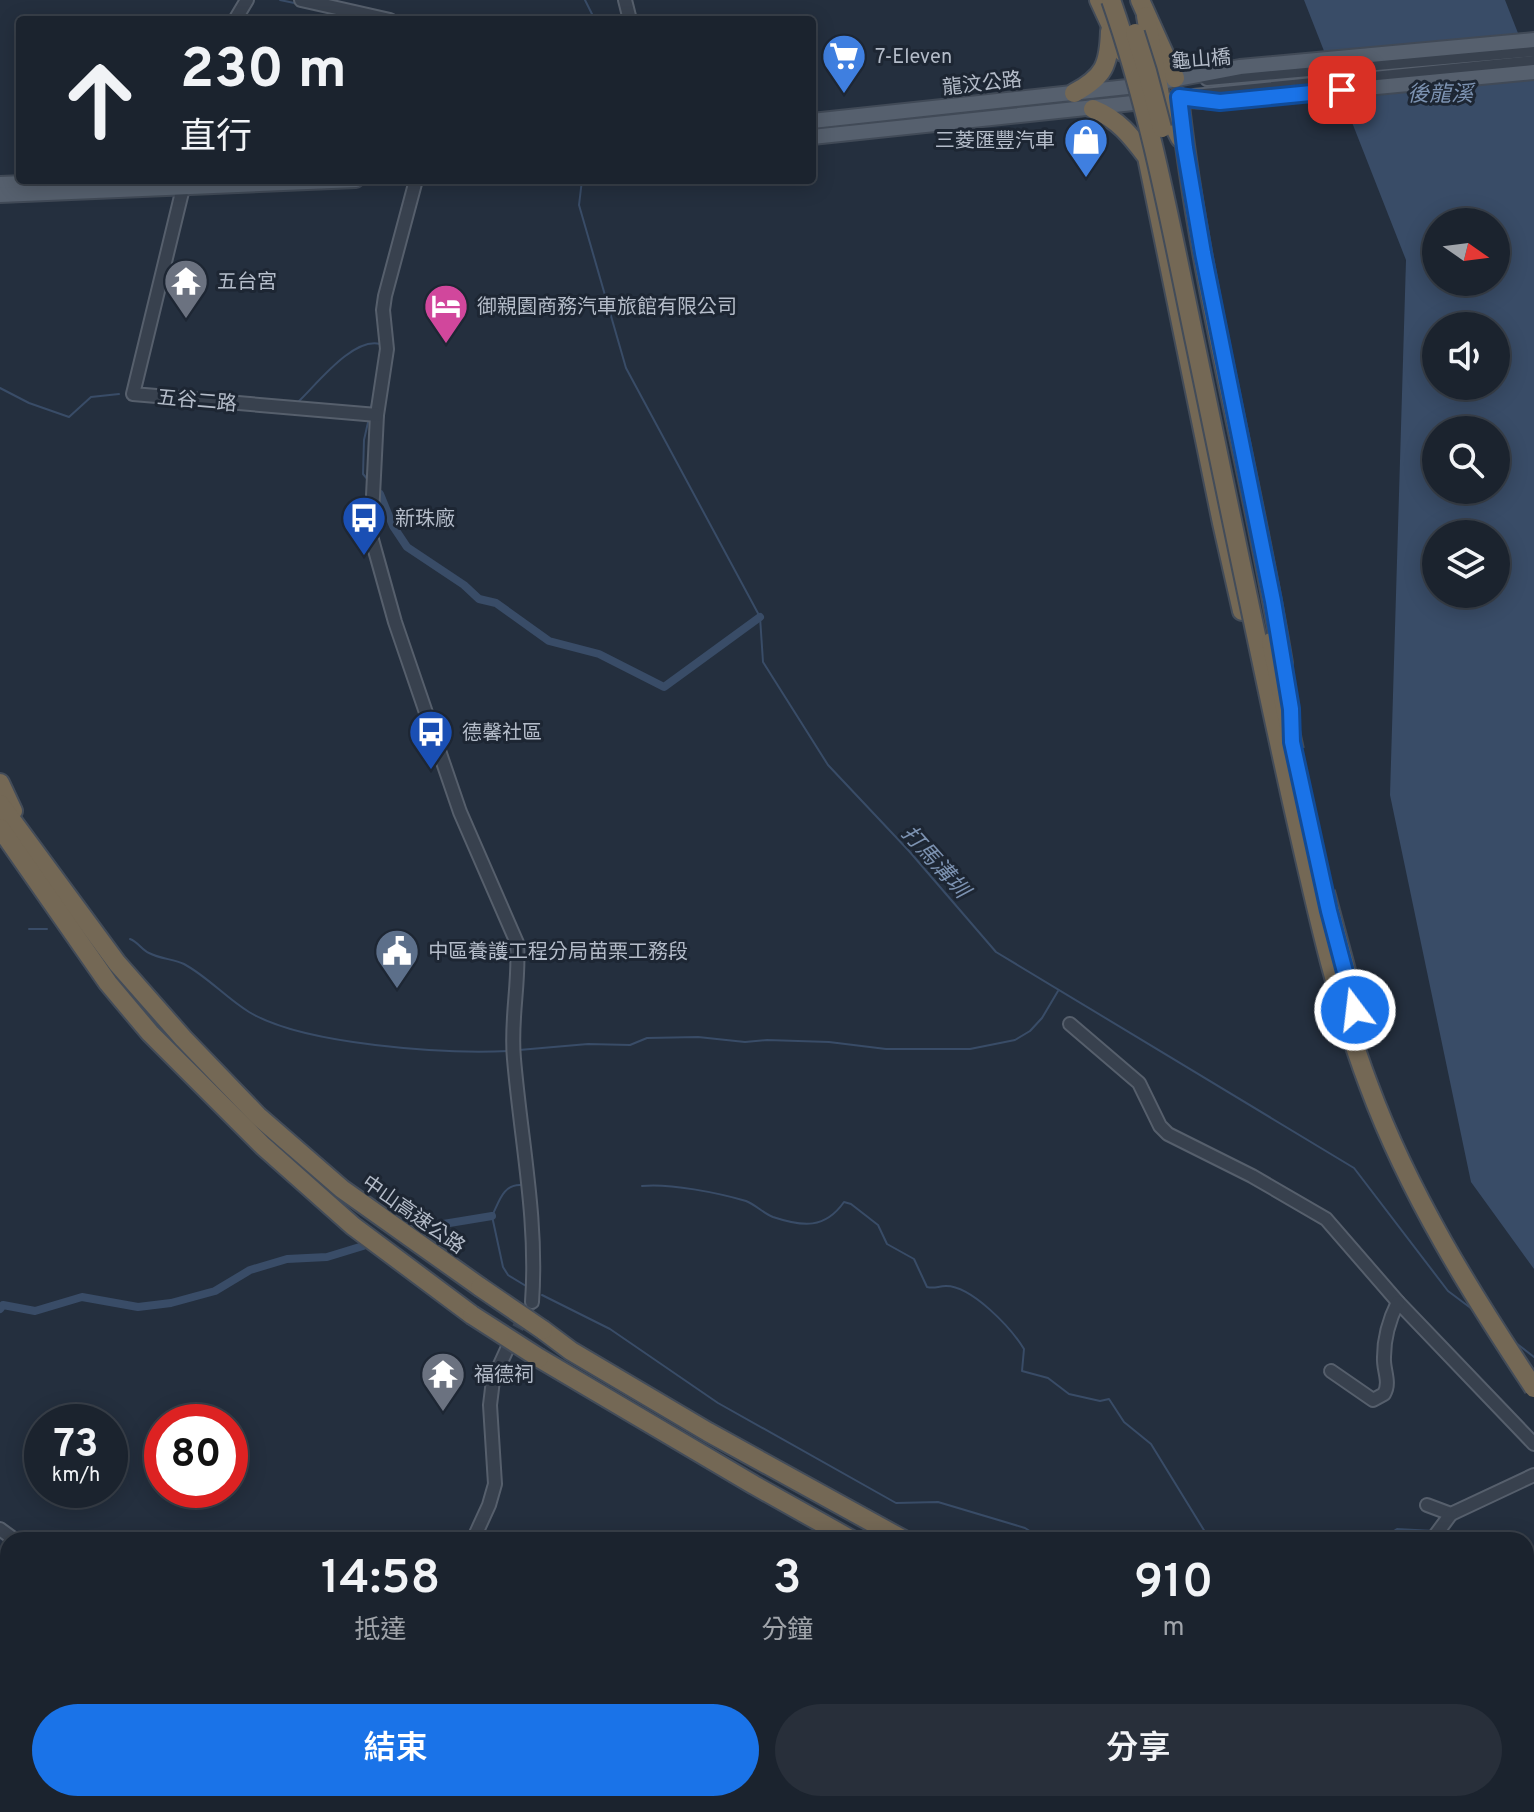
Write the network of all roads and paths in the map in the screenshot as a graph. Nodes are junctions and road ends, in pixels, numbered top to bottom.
1 (301, 0) edge
2 (1099, 0) edge
3 (1111, 0) edge
4 (1123, 0) edge
5 (1143, 8) edge
6 (372, 16) edge
7 (1110, 29) junction
8 (1534, 40) edge
9 (1534, 50) edge
10 (1534, 62) edge
11 (1534, 72) edge
12 (1175, 78) junction
13 (1074, 93) junction
14 (1156, 94) junction
15 (1093, 109) junction
16 (816, 121) edge
17 (816, 137) edge
18 (1147, 157) junction
19 (270, 184) edge
20 (415, 184) edge
21 (183, 188) junction
22 (0, 195) edge
23 (370, 415) junction
24 (1274, 718) junction
25 (1292, 742) junction
26 (0, 783) edge
27 (0, 804) edge
28 (0, 828) edge
29 (27, 839) junction
30 (1070, 1024) dead end
31 (532, 1302) tunnel mouth
32 (1398, 1302) junction
33 (508, 1347) tunnel mouth
34 (1534, 1365) edge
35 (1331, 1371) dead end
36 (1534, 1388) edge
37 (1534, 1444) edge
38 (1534, 1475) edge
39 (1427, 1505) dead end
40 (1451, 1514) junction
41 (477, 1532) edge
42 (838, 1532) edge
43 (890, 1532) edge
44 (1438, 1532) edge

1 - 6 street
2 - 7 highway
3 - 24 highway, bridge
4 - 25 highway, bridge
5 - 12 highway
5 - 14 highway
7 - 13 highway
7 - 14 highway
8 - 12 main road, 龜山橋
9 - 14 street, 龜山橋
10 - 14 street, 龜山橋
11 - 14 main road, 龜山橋
12 - 14 main road, 龜山橋
13 - 14 main road, 龍汶公路
13 - 16 main road, 龍汶公路
14 - 15 main road, 龍汶公路
14 - 18 highway
14 - 25 highway
15 - 17 main road, 龍汶公路
15 - 18 highway
18 - 24 highway
19 - 21 main road
20 - 23 street
21 - 22 main road
21 - 23 street, 五谷二路
23 - 31 street
24 - 36 highway, bridge
25 - 34 highway, bridge
26 - 29 highway
27 - 29 highway, 中山高速公路
28 - 42 highway, bridge
29 - 43 highway, 中山高速公路, bridge
30 - 32 street
32 - 35 street
32 - 37 street
33 - 41 street
38 - 40 street
39 - 40 street
40 - 44 street

